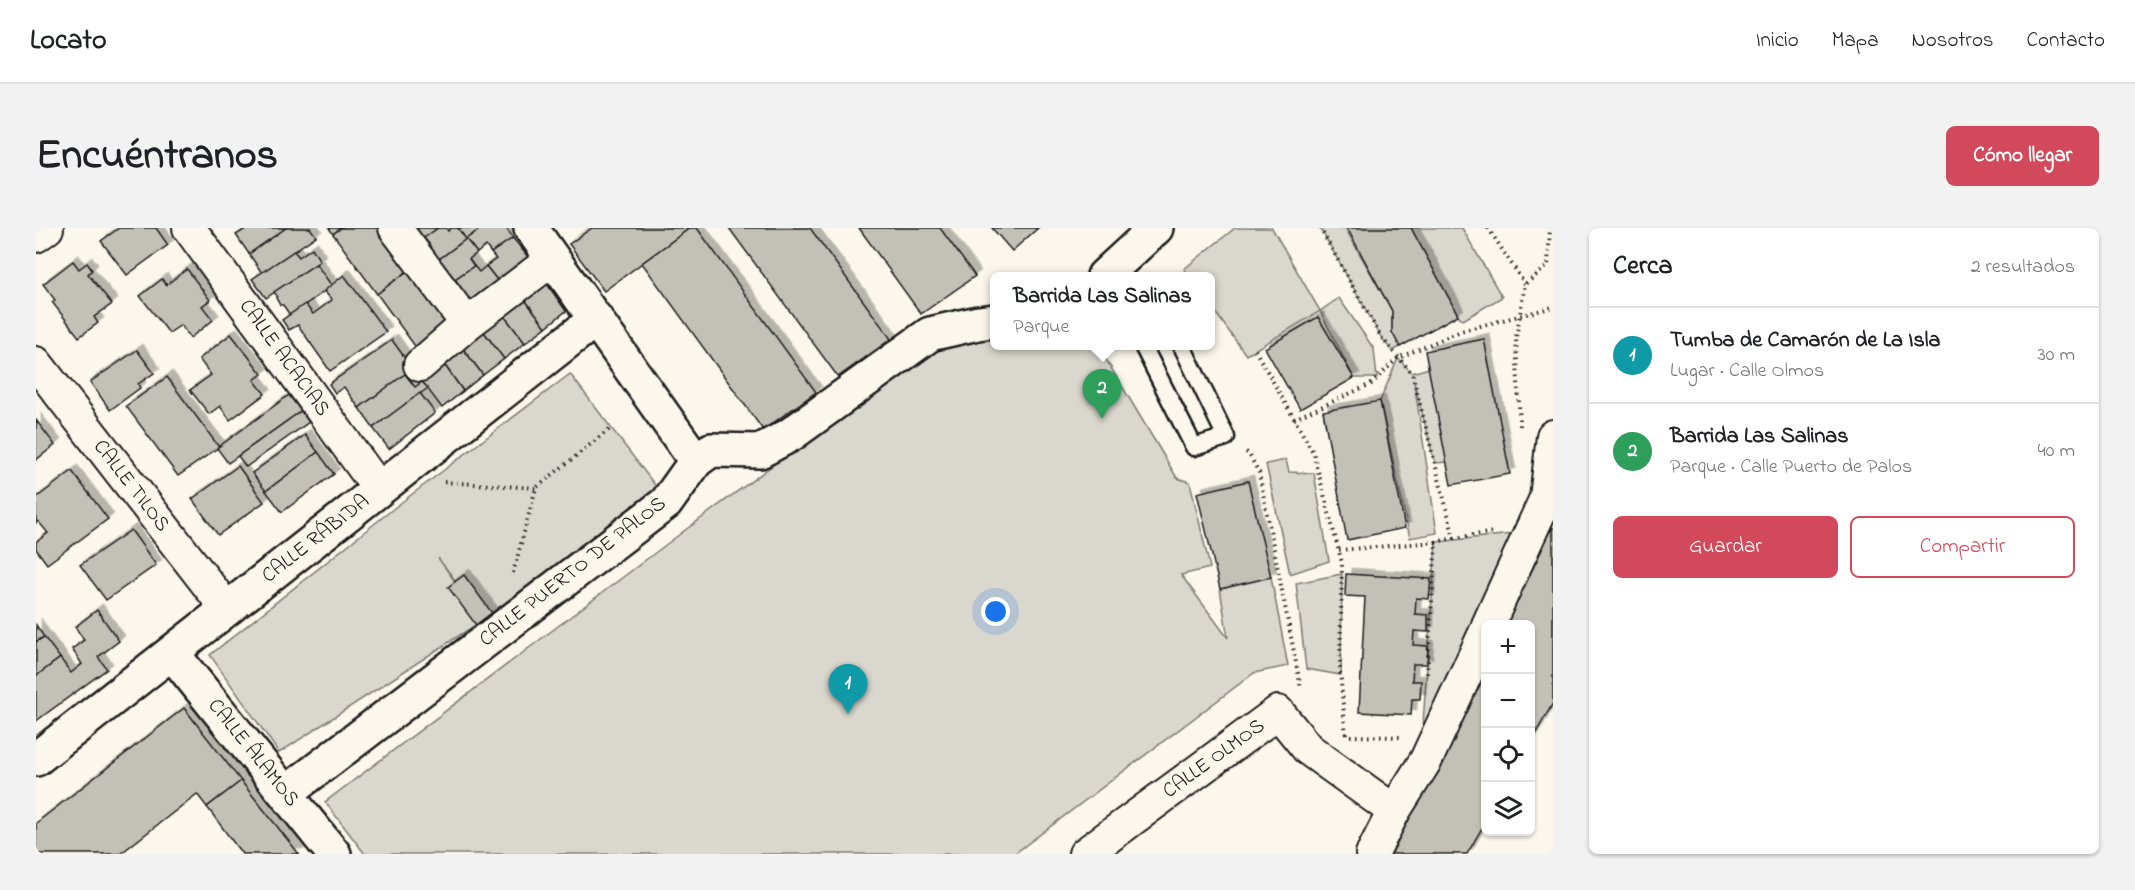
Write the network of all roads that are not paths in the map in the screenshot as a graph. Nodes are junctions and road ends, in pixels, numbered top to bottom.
1 (47, 228) edge
2 (189, 228) edge
3 (394, 228) edge
4 (1156, 228) edge
5 (36, 236) edge
6 (545, 239) edge
7 (1112, 272) edge
8 (596, 320) junction
9 (990, 322) edge
10 (467, 324) junction
11 (1146, 350) edge
12 (1184, 350) edge
13 (36, 363) edge
14 (420, 365) dead end
15 (1553, 436) edge
16 (696, 461) junction
17 (380, 489) junction
18 (227, 609) junction
19 (1490, 620) edge
20 (1481, 640) edge
21 (172, 653) junction
22 (36, 759) edge
23 (286, 793) junction
24 (1394, 811) junction
25 (334, 854) edge
26 (1084, 854) edge
27 (1372, 854) edge

1 - 5 street
2 - 17 street, CALLE ACACIAS
3 - 10 street
4 - 7 street
6 - 8 street
6 - 10 street
8 - 16 street
8 - 17 street, CALLE RÁBIDA
9 - 16 street
10 - 14 street
11 - 12 lane
13 - 18 street, CALLE TILOS
15 - 19 street
16 - 23 street, CALLE PUERTO DE PALOS
17 - 18 street, CALLE RÁBIDA
18 - 21 street, CALLE RÁBIDA
20 - 24 street
21 - 22 street, CALLE RÁBIDA
21 - 23 street, CALLE ÁLAMOS
23 - 25 street, CALLE ÁLAMOS
24 - 26 street, CALLE OLMOS
24 - 27 street

